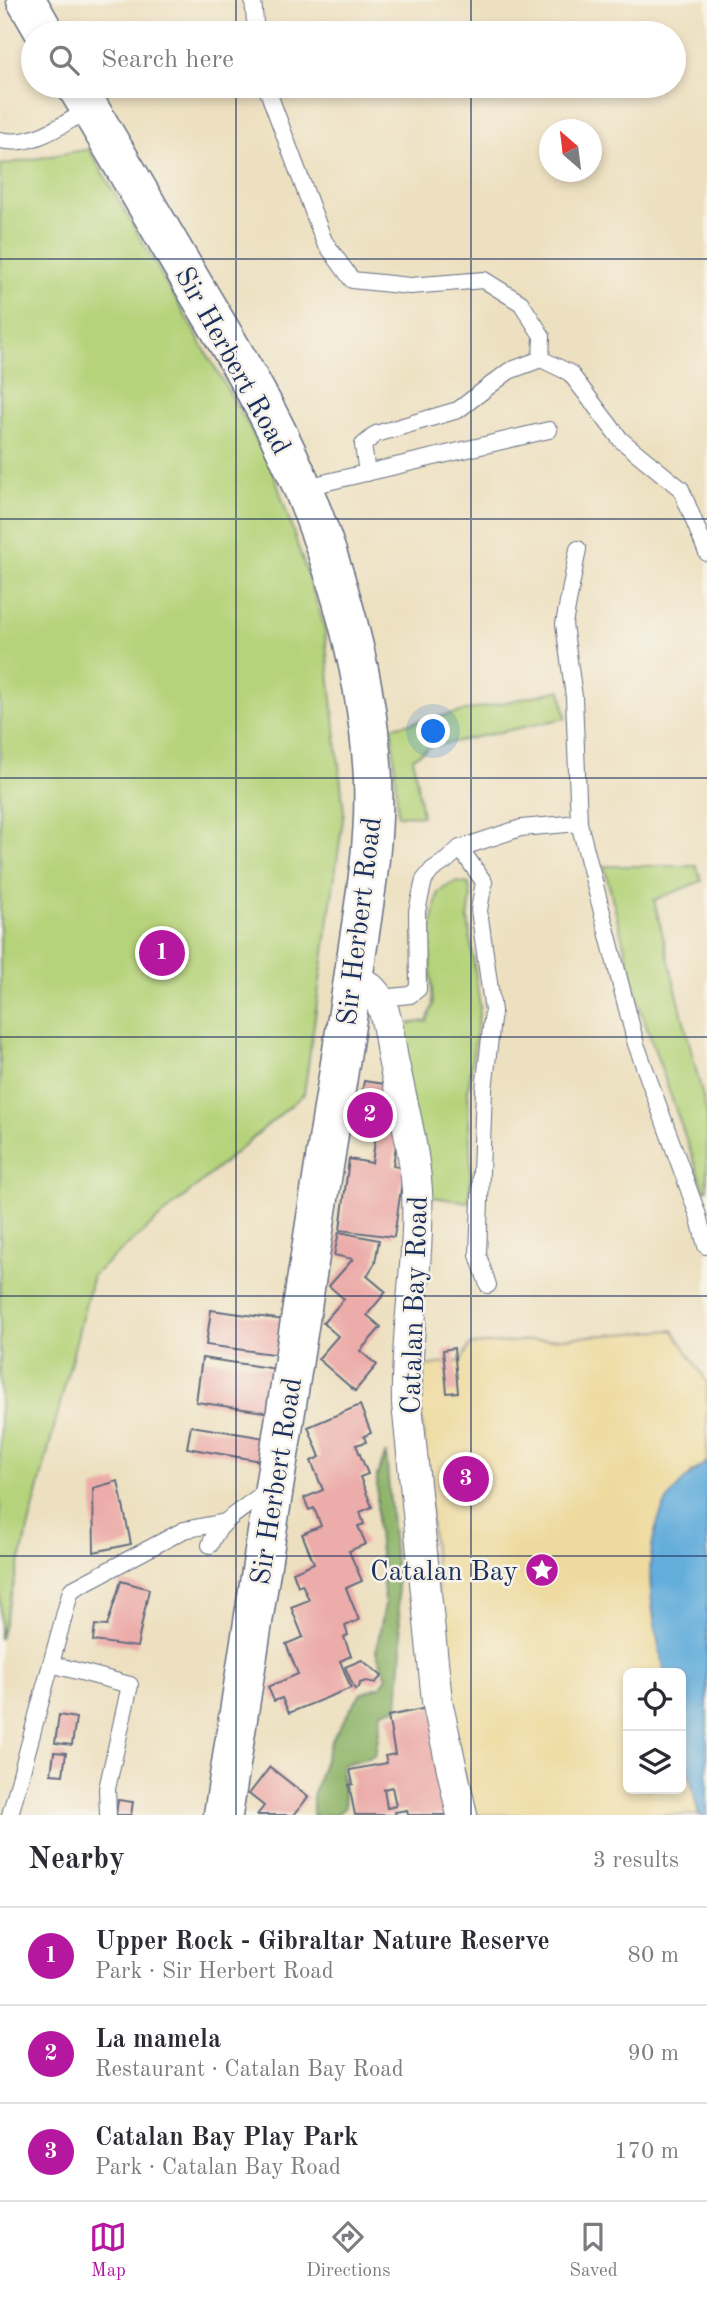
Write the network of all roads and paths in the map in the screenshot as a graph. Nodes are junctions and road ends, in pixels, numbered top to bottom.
1 (26, 0) edge
2 (253, 0) edge
3 (38, 21) edge
4 (255, 21) edge
5 (82, 98) edge
6 (84, 98) edge
7 (270, 98) edge
8 (0, 140) edge
9 (541, 359) junction
10 (549, 430) dead end
11 (367, 473) junction
12 (302, 488) junction
13 (578, 549) dead end
14 (707, 553) edge
15 (579, 823) junction
16 (460, 848) junction
17 (367, 989) junction
18 (706, 1246) edge
19 (488, 1285) dead end
20 (275, 1482) junction
21 (225, 1522) junction
22 (210, 1545) dead end
23 (51, 1664) junction
24 (10, 1815) edge
25 (108, 1815) edge
26 (223, 1815) edge
27 (462, 1815) edge

1 - 3 main road
2 - 4 lane
5 - 8 lane
6 - 12 main road, Sir Herbert Road
7 - 9 lane
9 - 11 lane
9 - 14 lane
10 - 11 lane
11 - 12 lane
12 - 17 main road, Sir Herbert Road
13 - 15 lane
15 - 16 lane
15 - 18 lane
16 - 17 lane
16 - 19 lane
17 - 20 main road, Sir Herbert Road
17 - 27 street, Catalan Bay Road
20 - 21 lane
20 - 26 main road, Sir Herbert Road
21 - 22 lane
21 - 23 lane
23 - 24 lane
23 - 25 lane

